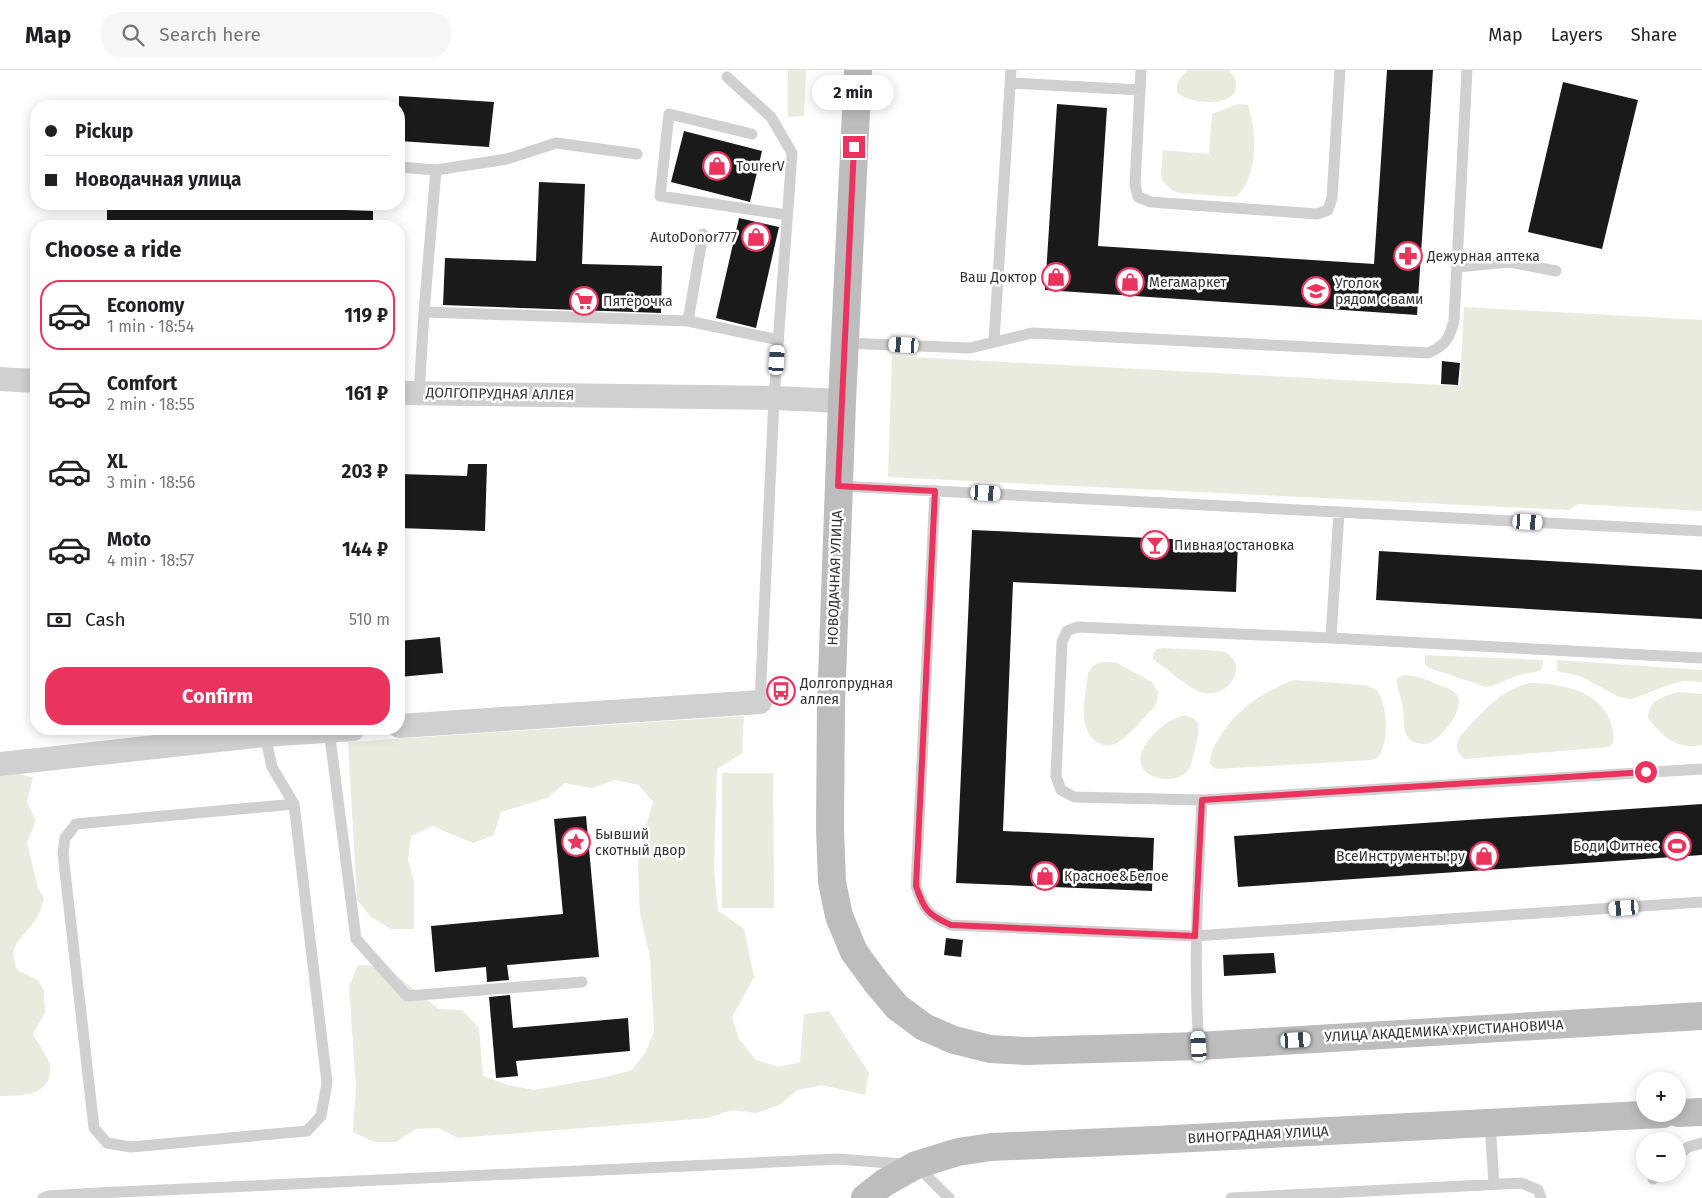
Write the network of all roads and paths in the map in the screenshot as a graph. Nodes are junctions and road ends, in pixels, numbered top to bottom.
1 (858, 70) edge
2 (1011, 70) edge
3 (1141, 70) edge
4 (1340, 70) edge
5 (1467, 70) edge
6 (726, 77) dead end
7 (1010, 82) junction
8 (1140, 90) junction
9 (752, 134) dead end
10 (637, 154) dead end
11 (405, 167) edge
12 (436, 170) junction
13 (788, 215) junction
14 (704, 234) dead end
15 (1457, 267) junction
16 (1556, 271) dead end
17 (424, 312) junction
18 (688, 321) junction
19 (779, 340) junction
20 (994, 342) junction
21 (844, 343) junction
22 (0, 379) edge
23 (30, 380) edge
24 (409, 393) edge
25 (774, 398) junction
26 (842, 401) junction
27 (838, 486) junction
28 (935, 491) junction
29 (1339, 512) junction
30 (1702, 531) edge
31 (1331, 638) junction
32 (1702, 658) edge
33 (760, 702) joint
34 (405, 726) edge
35 (271, 735) edge
36 (330, 735) edge
37 (265, 736) junction
38 (0, 760) edge
39 (1702, 769) edge
40 (1202, 800) junction
41 (294, 804) junction
42 (1702, 902) edge
43 (1195, 936) junction
44 (582, 982) dead end
45 (897, 1007) joint
46 (1702, 1016) edge
47 (1199, 1046) junction
48 (1702, 1112) edge
49 (1686, 1113) edge
50 (1636, 1115) edge
51 (1490, 1123) junction
52 (1702, 1142) edge
53 (1686, 1149) edge
54 (916, 1165) junction
55 (1494, 1184) junction
56 (43, 1198) edge
57 (865, 1198) edge
58 (949, 1198) edge
59 (1231, 1198) edge
60 (1541, 1198) edge

1 - 21 street, НОВОДАЧНАЯ УЛИЦА
2 - 7 lane
3 - 8 lane
4 - 8 lane
5 - 15 lane
6 - 13 lane
7 - 8 lane
7 - 20 lane
9 - 13 lane
10 - 12 lane
11 - 12 lane
12 - 17 lane
13 - 19 lane
14 - 18 lane
15 - 16 lane
15 - 20 lane
17 - 18 lane
17 - 24 lane
18 - 19 lane
19 - 25 lane
20 - 21 lane
21 - 26 street, НОВОДАЧНАЯ УЛИЦА
22 - 23 street
24 - 25 street, ДОЛГОПРУДНАЯ АЛЛЕЯ
25 - 26 street, ДОЛГОПРУДНАЯ АЛЛЕЯ
25 - 33 lane
26 - 27 street, НОВОДАЧНАЯ УЛИЦА
27 - 28 lane
27 - 45 street, НОВОДАЧНАЯ УЛИЦА
28 - 29 lane
28 - 43 lane
29 - 30 lane
29 - 31 lane
31 - 32 lane
31 - 40 lane
33 - 34 street
35 - 37 street
36 - 44 lane
37 - 38 street
37 - 41 lane
39 - 40 lane
40 - 43 lane
41 - 41 lane
42 - 43 lane
43 - 47 lane
45 - 47 street, УЛИЦА АКАДЕМИКА ХРИСТИАНОВИЧА
46 - 47 street, УЛИЦА АКАДЕМИКА ХРИСТИАНОВИЧА
48 - 49 street
50 - 51 street, ВИНОГРАДНАЯ УЛИЦА
51 - 54 street, ВИНОГРАДНАЯ УЛИЦА
51 - 55 lane
52 - 53 lane
54 - 56 lane
54 - 57 street, ВИНОГРАДНАЯ УЛИЦА
54 - 58 lane
55 - 59 lane
55 - 60 lane

